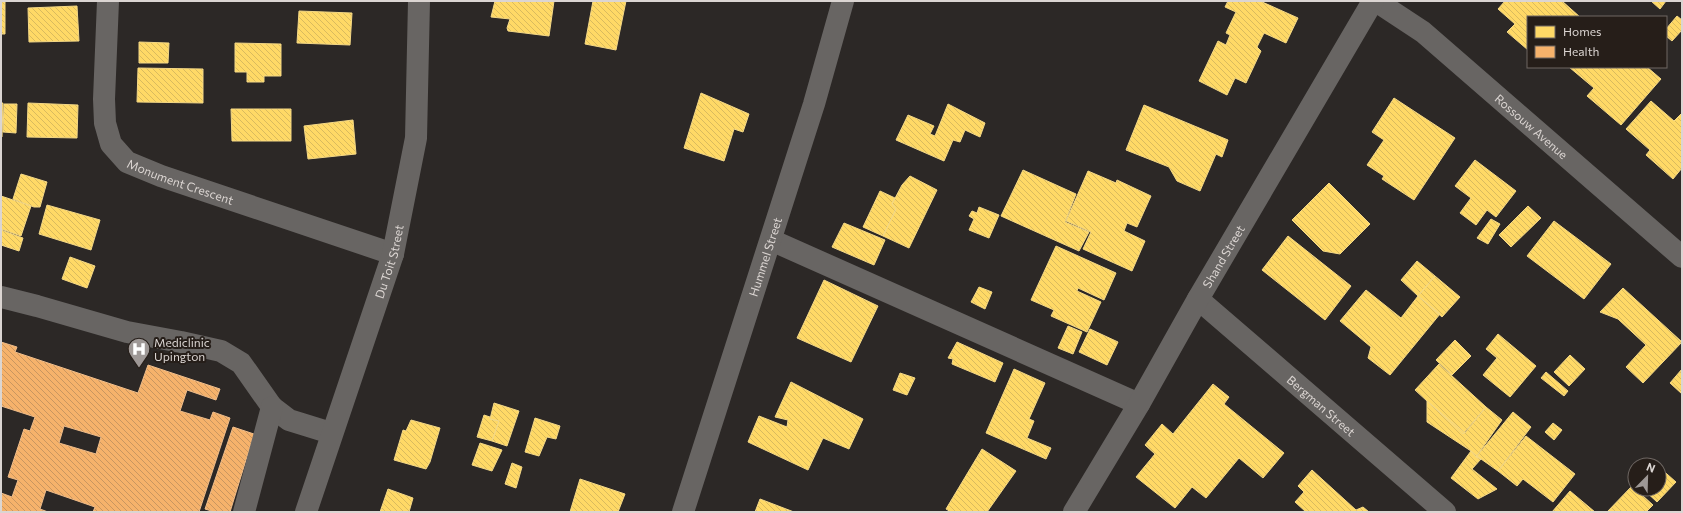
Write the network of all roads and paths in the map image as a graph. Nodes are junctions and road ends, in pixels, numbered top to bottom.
1 (108, 1) edge
2 (419, 1) edge
3 (843, 1) edge
4 (1374, 1) edge
5 (771, 240) junction
6 (393, 254) junction
7 (1682, 257) edge
8 (1, 297) edge
9 (1198, 299) junction
10 (1139, 404) junction
11 (272, 407) junction
12 (331, 433) junction
13 (244, 512) edge
14 (306, 512) edge
15 (683, 512) edge
16 (1074, 512) edge
17 (1445, 512) edge

1 - 6 street, Monument Crescent
2 - 6 street, Du Toit Street
3 - 5 street, Hummel Street
4 - 7 street, Rossouw Avenue
4 - 9 street, Shand Street
5 - 10 street
5 - 15 street, Hummel Street
6 - 12 street, Du Toit Street
8 - 11 street
9 - 10 street, Shand Street
9 - 17 street, Bergman Street
10 - 16 street, Shand Street
11 - 12 street
11 - 13 street
12 - 14 street, Du Toit Street

